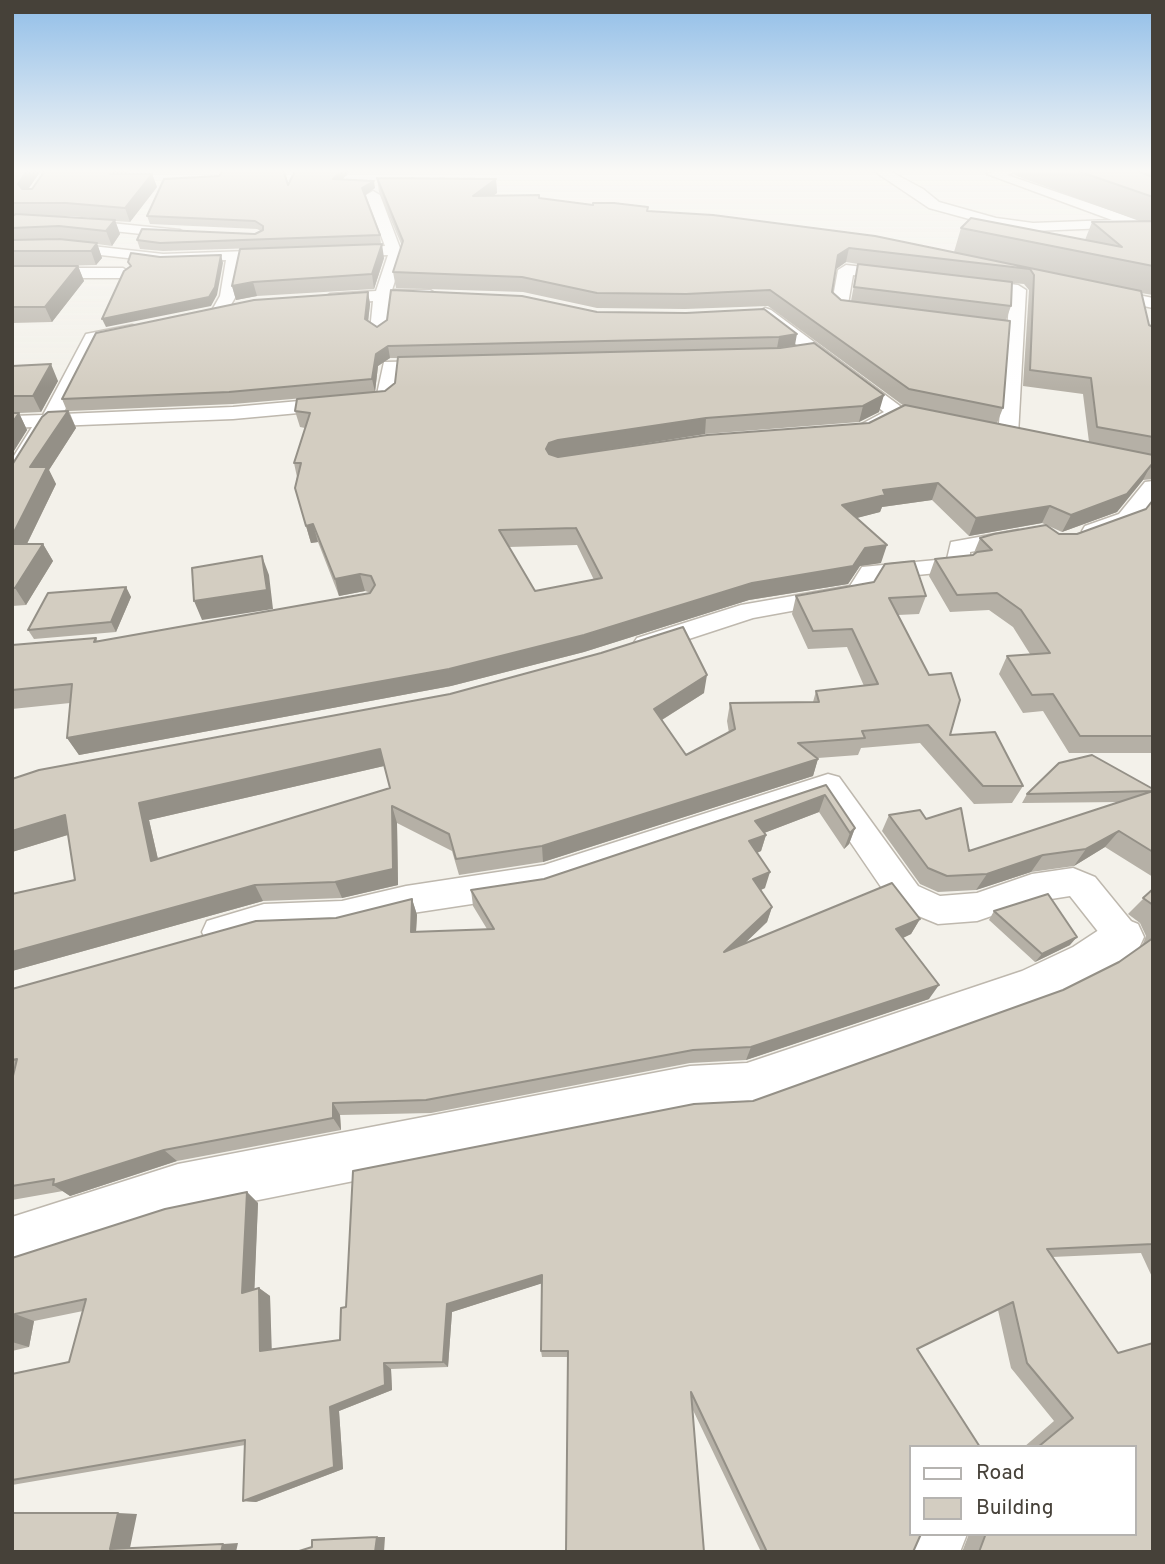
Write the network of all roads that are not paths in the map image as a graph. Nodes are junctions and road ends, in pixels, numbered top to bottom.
1 (390, 242) edge
2 (12, 248) edge
3 (393, 250) junction
4 (324, 252) edge
5 (287, 253) edge
6 (234, 256) junction
7 (123, 273) edge
8 (12, 274) edge
9 (912, 277) edge
10 (952, 282) edge
11 (1091, 290) edge
12 (382, 295) junction
13 (454, 296) edge
14 (307, 300) edge
15 (1147, 306) edge
16 (244, 307) edge
17 (880, 313) edge
18 (753, 314) edge
19 (155, 325) edge
20 (378, 331) edge
21 (813, 351) junction
22 (789, 354) edge
23 (454, 366) edge
24 (897, 413) junction
25 (922, 418) edge
26 (50, 420) junction
27 (12, 422) edge
28 (984, 430) edge
29 (851, 432) edge
30 (12, 477) edge
31 (1153, 487) edge
32 (1042, 533) edge
33 (1069, 540) edge
34 (618, 653) edge
35 (1123, 937) joint
36 (185, 942) edge
37 (12, 1244) edge
38 (940, 1536) edge
39 (927, 1552) edge

1 - 3 street
2 - 6 street
3 - 4 street
3 - 12 street
5 - 6 street
6 - 16 street
7 - 8 street
9 - 17 street
10 - 28 street
11 - 15 street
12 - 13 street
12 - 14 street
12 - 20 street
18 - 21 street
19 - 26 street
21 - 22 street
21 - 24 street
23 - 26 street
24 - 25 street
24 - 29 street
26 - 27 street
26 - 30 street
31 - 33 street
32 - 34 street
35 - 36 street
35 - 37 street
38 - 39 street

